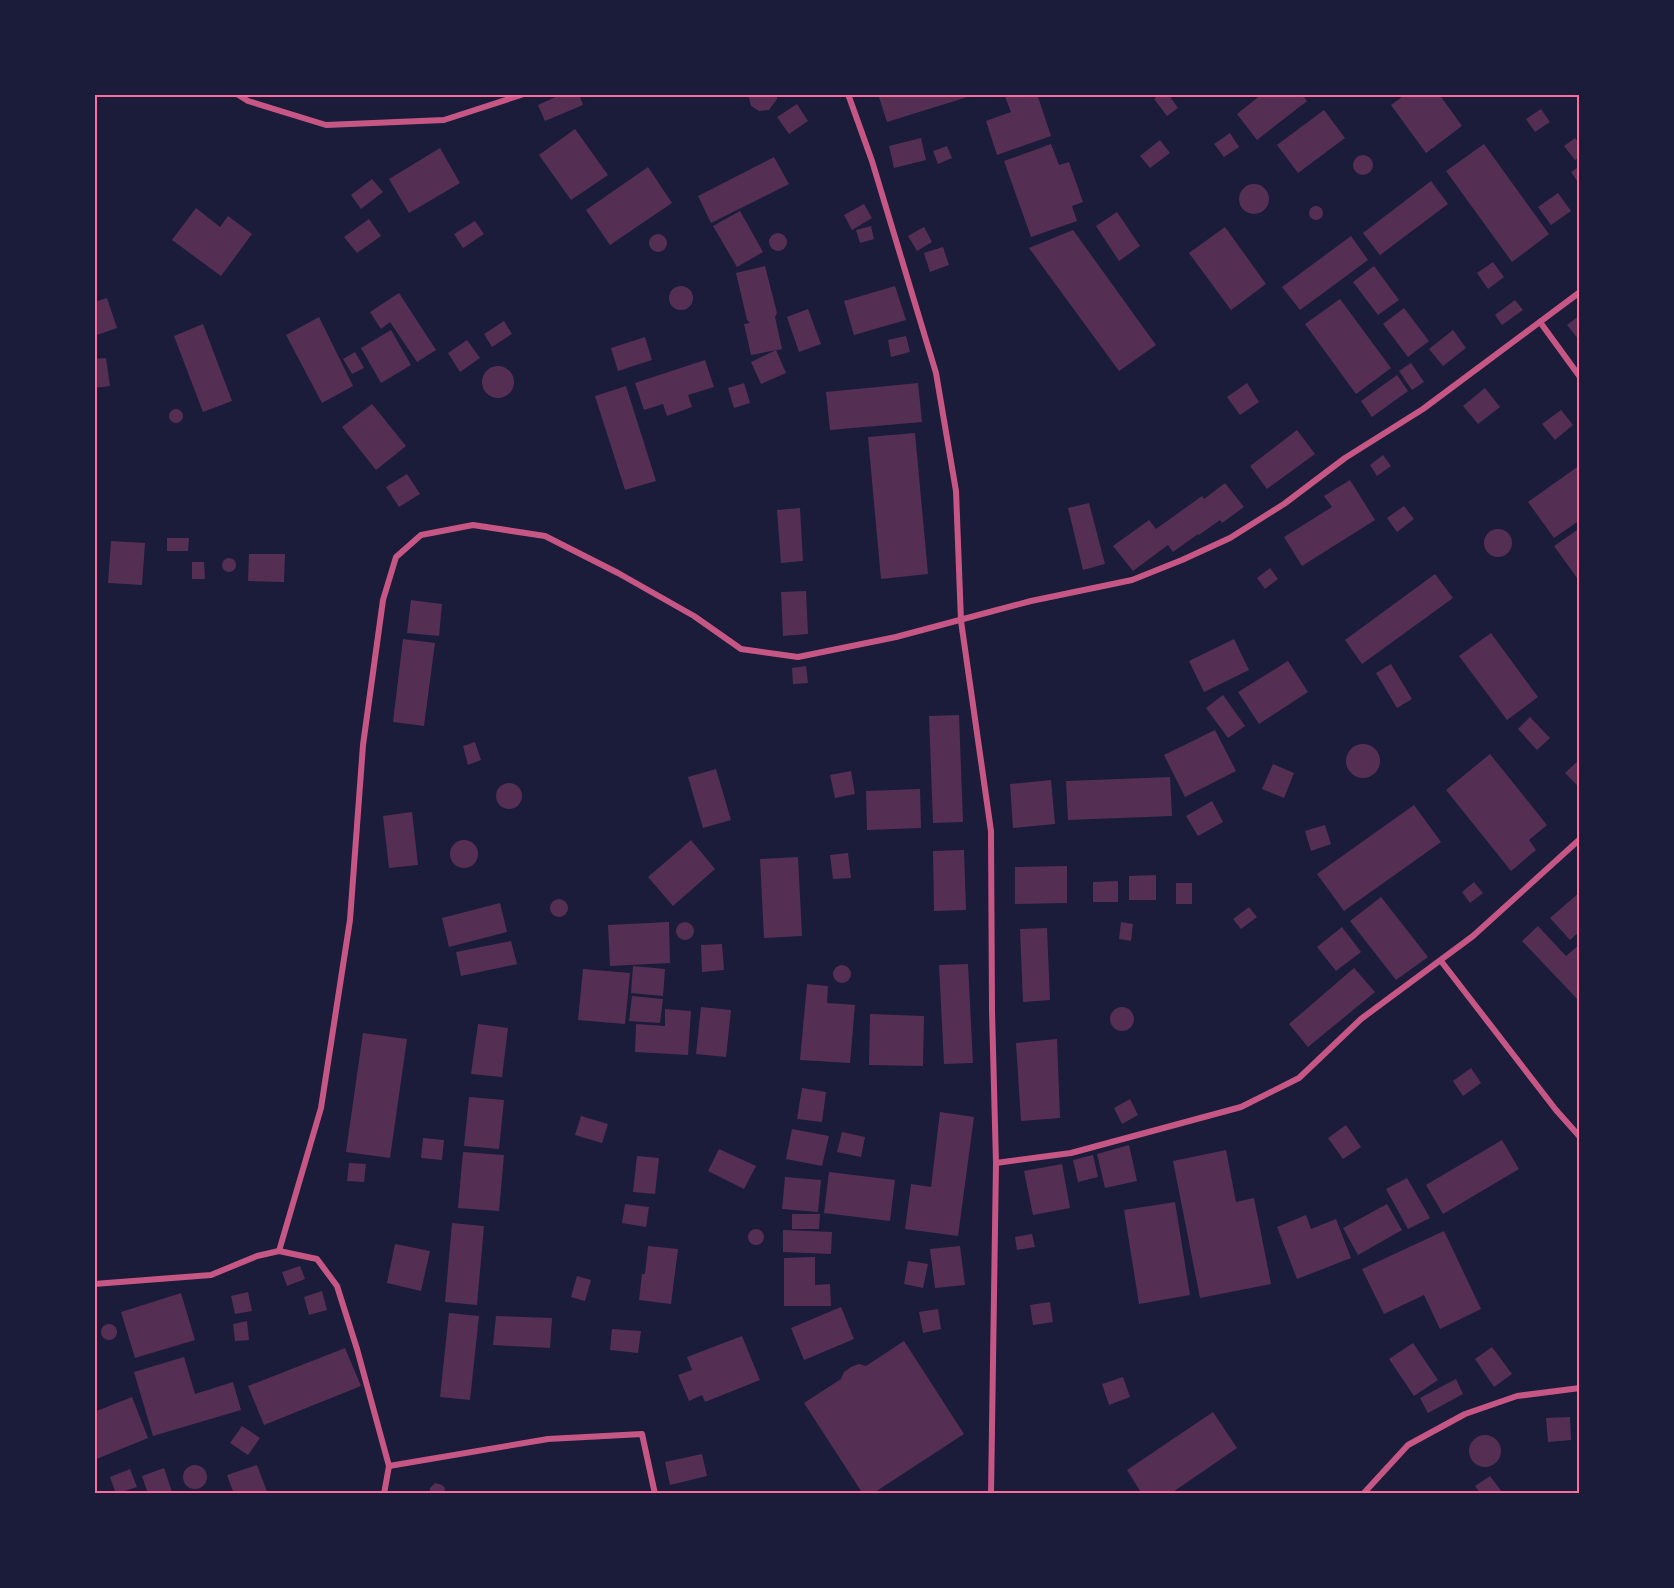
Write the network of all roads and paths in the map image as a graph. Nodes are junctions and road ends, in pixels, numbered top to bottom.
1 (237, 94) edge
2 (524, 94) edge
3 (849, 94) edge
4 (1580, 292) edge
5 (1540, 322) junction
6 (1580, 377) edge
7 (961, 621) junction
8 (1580, 839) edge
9 (1441, 961) junction
10 (1580, 1137) edge
11 (996, 1163) junction
12 (279, 1251) junction
13 (94, 1284) edge
14 (1580, 1388) edge
15 (389, 1466) junction
16 (384, 1494) edge
17 (655, 1494) edge
18 (991, 1494) edge
19 (1363, 1494) edge

1 - 2 street
3 - 7 street
4 - 5 street
5 - 6 street
5 - 7 street
7 - 11 street
7 - 12 street
8 - 9 street
9 - 10 street
9 - 11 street
11 - 18 street
12 - 13 street
12 - 15 street
14 - 19 street
15 - 16 street
15 - 17 street

